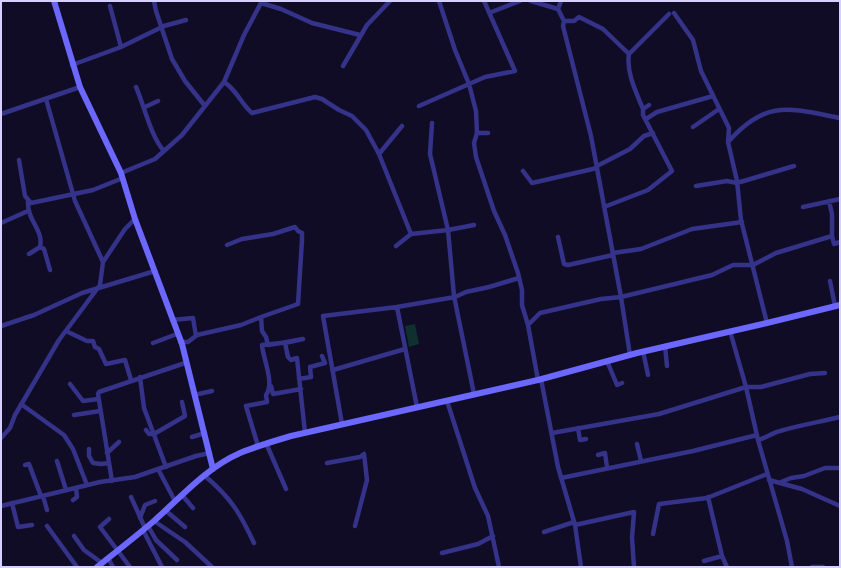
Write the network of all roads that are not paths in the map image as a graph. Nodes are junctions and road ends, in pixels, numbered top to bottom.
1 (54, 1) edge
2 (154, 1) edge
3 (390, 1) edge
4 (439, 1) edge
5 (484, 1) edge
6 (520, 1) edge
7 (531, 1) edge
8 (561, 1) edge
9 (262, 2) edge
10 (110, 6) dead end
11 (558, 9) junction
12 (489, 13) junction
13 (186, 20) dead end
14 (564, 21) junction
15 (162, 27) junction
16 (360, 36) junction
17 (121, 47) junction
18 (629, 54) junction
19 (72, 65) junction
20 (343, 66) dead end
21 (224, 82) junction
22 (469, 84) junction
23 (136, 86) dead end
24 (80, 87) junction
25 (312, 91) dead end
26 (713, 96) junction
27 (315, 97) junction
28 (46, 99) junction
29 (158, 100) dead end
30 (649, 105) dead end
31 (205, 106) junction
32 (419, 106) dead end
33 (145, 107) junction
34 (643, 109) junction
35 (719, 109) junction
36 (1, 114) edge
37 (840, 118) edge
38 (646, 119) junction
39 (432, 124) dead end
40 (402, 126) dead end
41 (693, 127) dead end
42 (477, 133) junction
43 (488, 133) dead end
44 (653, 133) junction
45 (728, 142) junction
46 (164, 151) junction
47 (379, 154) junction
48 (19, 160) dead end
49 (794, 166) dead end
50 (597, 167) junction
51 (522, 171) dead end
52 (122, 175) junction
53 (737, 183) junction
54 (696, 186) dead end
55 (73, 195) junction
56 (840, 199) edge
57 (829, 200) junction
58 (28, 201) junction
59 (604, 207) junction
60 (803, 207) dead end
61 (28, 211) junction
62 (135, 219) junction
63 (742, 222) junction
64 (1, 223) edge
65 (474, 225) dead end
66 (448, 230) junction
67 (411, 234) junction
68 (832, 236) junction
69 (558, 237) dead end
70 (840, 242) edge
71 (226, 245) dead end
72 (396, 246) dead end
73 (40, 247) junction
74 (30, 254) dead end
75 (613, 254) junction
76 (103, 262) junction
77 (753, 265) junction
78 (50, 270) dead end
79 (155, 271) junction
80 (519, 278) junction
81 (830, 281) dead end
82 (97, 288) junction
83 (455, 297) junction
84 (620, 297) junction
85 (837, 305) edge
86 (397, 307) junction
87 (260, 317) junction
88 (172, 320) junction
89 (767, 323) junction
90 (528, 325) junction
91 (1, 326) edge
92 (66, 330) junction
93 (730, 331) junction
94 (177, 334) junction
95 (196, 336) junction
96 (180, 342) junction
97 (153, 343) dead end
98 (281, 343) junction
99 (665, 346) junction
100 (405, 348) junction
101 (643, 351) junction
102 (630, 355) junction
103 (322, 356) dead end
104 (607, 361) junction
105 (185, 363) junction
106 (666, 366) dead end
107 (333, 371) junction
108 (826, 372) dead end
109 (328, 374) dead end
110 (648, 375) dead end
111 (140, 378) junction
112 (299, 379) junction
113 (131, 380) junction
114 (540, 380) junction
115 (622, 383) dead end
116 (70, 384) dead end
117 (270, 384) junction
118 (746, 387) junction
119 (301, 390) junction
120 (212, 391) dead end
121 (474, 394) junction
122 (194, 395) junction
123 (98, 398) junction
124 (447, 401) junction
125 (182, 402) dead end
126 (21, 404) junction
127 (417, 407) junction
128 (100, 411) junction
129 (74, 415) dead end
130 (840, 417) edge
131 (342, 424) junction
132 (578, 428) junction
133 (146, 430) dead end
134 (205, 433) junction
135 (305, 433) junction
136 (552, 433) junction
137 (154, 434) junction
138 (192, 437) dead end
139 (757, 437) junction
140 (1, 438) edge
141 (586, 439) dead end
142 (119, 442) dead end
143 (266, 443) junction
144 (637, 444) dead end
145 (258, 446) junction
146 (89, 449) dead end
147 (107, 453) junction
148 (210, 453) junction
149 (598, 455) dead end
150 (57, 460) dead end
151 (641, 461) junction
152 (109, 463) junction
153 (327, 463) dead end
154 (25, 465) dead end
155 (166, 467) junction
156 (607, 468) junction
157 (840, 468) edge
158 (158, 469) junction
159 (213, 469) junction
160 (768, 474) junction
161 (205, 476) junction
162 (34, 477) junction
163 (561, 478) junction
164 (27, 480) dead end
165 (769, 480) junction
166 (112, 481) junction
167 (781, 482) junction
168 (87, 485) junction
169 (76, 488) junction
170 (286, 489) dead end
171 (66, 490) junction
172 (182, 495) junction
173 (42, 496) junction
174 (708, 497) junction
175 (131, 498) dead end
176 (143, 499) dead end
177 (73, 500) dead end
178 (155, 500) dead end
179 (175, 501) junction
180 (12, 504) junction
181 (144, 505) junction
182 (1, 506) edge
183 (840, 506) edge
184 (193, 508) dead end
185 (47, 510) dead end
186 (165, 510) junction
187 (140, 518) junction
188 (109, 519) dead end
189 (154, 521) junction
190 (575, 523) junction
191 (32, 525) dead end
192 (47, 526) dead end
193 (355, 526) dead end
194 (185, 527) dead end
195 (145, 528) junction
196 (544, 532) dead end
197 (653, 534) dead end
198 (74, 536) dead end
199 (493, 536) junction
200 (254, 543) dead end
201 (118, 550) junction
202 (442, 554) dead end
203 (722, 556) junction
204 (177, 560) dead end
205 (704, 561) dead end
206 (102, 562) edge
207 (78, 567) edge
208 (113, 567) edge
209 (130, 567) edge
210 (162, 567) edge
211 (212, 567) edge
212 (499, 567) edge
213 (581, 567) edge
214 (634, 567) edge
215 (727, 567) edge
216 (792, 567) edge
217 (812, 567) edge
218 (823, 567) edge

1 - 19 main road
2 - 15 street
3 - 16 street
4 - 22 street
5 - 12 street
6 - 12 street
7 - 11 street
8 - 11 street
9 - 16 street
9 - 21 street
10 - 17 street
11 - 14 street
12 - 22 street
13 - 15 street
14 - 18 street
14 - 50 street
15 - 17 street
15 - 31 street
16 - 20 street
17 - 19 street
18 - 26 street
18 - 34 street
19 - 24 main road
21 - 27 street
21 - 31 street
22 - 32 street
22 - 42 street
23 - 33 street
24 - 28 street
24 - 52 main road
25 - 27 street
26 - 35 street
26 - 38 street
27 - 47 street
28 - 36 street
28 - 55 street
29 - 33 street
30 - 34 street
31 - 46 street
33 - 46 street
34 - 38 street
35 - 41 street
35 - 45 street
37 - 45 street
38 - 44 street
39 - 66 street
40 - 47 street
42 - 43 street
42 - 80 street
44 - 50 street
44 - 59 street
45 - 53 street
46 - 52 street
47 - 67 street
48 - 58 street
49 - 53 street
50 - 51 street
50 - 59 street
52 - 55 street
52 - 62 main road
53 - 54 street
53 - 63 street
55 - 58 street
55 - 76 street
56 - 57 street
57 - 60 street
57 - 68 street
58 - 61 street
59 - 75 street
61 - 64 street
61 - 73 street
62 - 76 street
62 - 79 main road
63 - 75 street
63 - 77 street
65 - 66 street
66 - 67 street
66 - 83 street
67 - 72 street
68 - 70 street
68 - 77 street
69 - 75 street
71 - 87 street
73 - 74 street
73 - 78 street
75 - 84 street
76 - 82 street
77 - 84 street
77 - 89 street
79 - 82 street
79 - 88 main road
80 - 83 street
80 - 90 street
81 - 85 street
82 - 91 street
82 - 92 street
83 - 86 street
83 - 121 street
84 - 90 street
84 - 102 street
85 - 89 main road
86 - 100 street
86 - 107 street
87 - 95 street
87 - 98 street
88 - 94 main road
88 - 95 street
89 - 93 main road
90 - 114 street
92 - 113 street
92 - 126 street
93 - 99 main road
93 - 118 street
94 - 96 main road
94 - 97 street
95 - 96 street
96 - 105 main road
98 - 112 street
98 - 117 street
99 - 101 main road
99 - 106 street
100 - 107 street
100 - 127 street
101 - 102 main road
101 - 110 street
102 - 104 main road
103 - 112 street
104 - 114 main road
104 - 115 street
105 - 111 street
105 - 122 main road
107 - 109 street
107 - 131 street
108 - 118 street
111 - 113 street
111 - 137 street
112 - 119 street
113 - 123 street
114 - 121 main road
114 - 136 street
116 - 123 street
117 - 119 street
117 - 145 street
118 - 132 street
118 - 139 street
119 - 135 street
120 - 122 street
121 - 124 main road
122 - 134 main road
123 - 128 street
124 - 127 main road
124 - 199 street
125 - 137 street
126 - 140 street
126 - 168 street
127 - 131 main road
128 - 129 street
128 - 147 street
130 - 139 street
131 - 135 main road
132 - 136 street
132 - 141 street
133 - 137 street
134 - 138 street
134 - 148 main road
135 - 143 main road
136 - 163 street
137 - 155 street
139 - 151 street
139 - 160 street
142 - 147 street
143 - 145 main road
143 - 170 street
144 - 151 street
145 - 159 main road
146 - 152 street
147 - 152 street
148 - 155 street
148 - 159 main road
149 - 156 street
150 - 171 street
151 - 156 street
152 - 166 street
153 - 193 street
154 - 162 street
155 - 158 street
156 - 163 street
157 - 167 street
158 - 166 street
158 - 179 street
159 - 161 main road
160 - 165 street
160 - 174 street
161 - 172 main road
161 - 200 street
162 - 164 street
162 - 173 street
163 - 190 street
165 - 167 street
165 - 216 street
166 - 168 street
167 - 183 street
168 - 169 street
169 - 171 street
169 - 177 street
171 - 173 street
172 - 179 main road
172 - 184 street
173 - 180 street
173 - 185 street
174 - 197 street
174 - 203 street
175 - 187 street
176 - 181 street
178 - 181 street
179 - 186 main road
180 - 182 street
180 - 191 street
181 - 187 street
186 - 189 main road
186 - 194 street
187 - 195 street
188 - 201 street
189 - 195 main road
189 - 211 street
190 - 196 street
190 - 213 street
190 - 214 street
192 - 207 street
195 - 201 main road
195 - 204 street
195 - 210 street
198 - 206 street
199 - 202 street
199 - 212 street
201 - 206 main road
201 - 209 street
203 - 205 street
203 - 215 street
206 - 208 street
217 - 218 street

